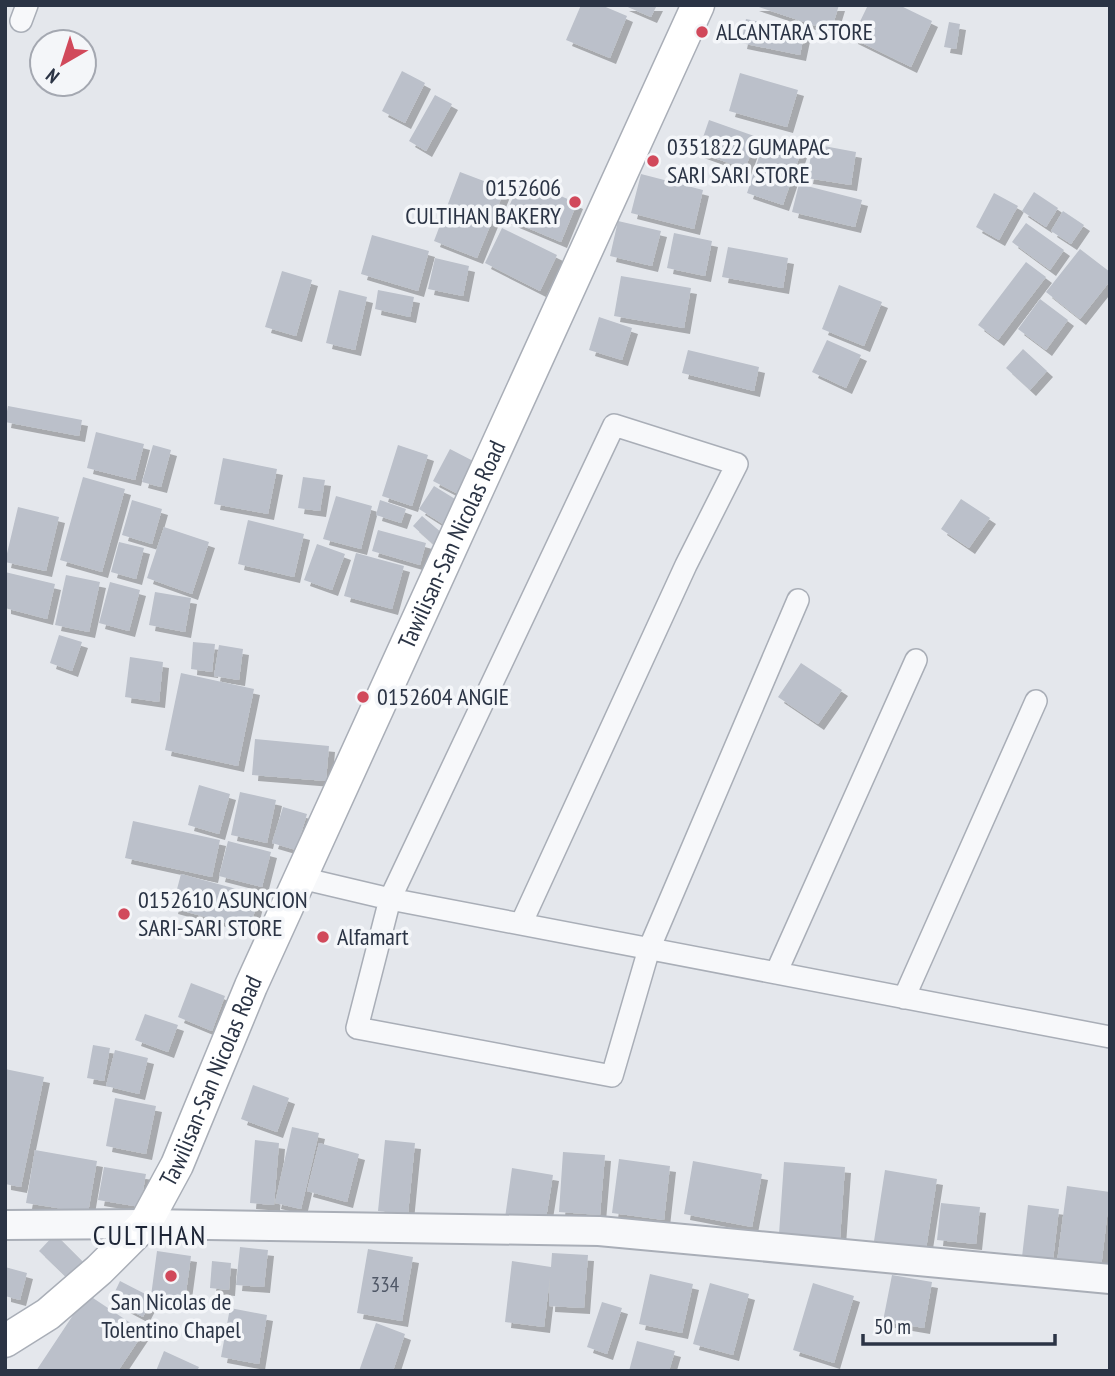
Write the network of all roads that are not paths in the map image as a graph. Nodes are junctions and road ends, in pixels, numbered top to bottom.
1 (698, 5) edge
2 (798, 600) dead end
3 (916, 660) dead end
4 (1036, 701) dead end
5 (301, 878) junction
6 (390, 899) junction
7 (521, 924) junction
8 (649, 949) junction
9 (776, 973) junction
10 (904, 998) junction
11 (1110, 1037) edge
12 (145, 1224) junction
13 (5, 1225) edge
14 (1110, 1279) edge
15 (5, 1341) edge

1 - 5 main road, Tawilisan-San Nicolas Road
2 - 8 street
3 - 9 street
4 - 10 street
5 - 6 street
5 - 12 main road, Tawilisan-San Nicolas Road
6 - 7 street
6 - 7 street
6 - 8 street
7 - 8 street
8 - 9 street
9 - 10 street
10 - 11 street
12 - 13 street
12 - 14 street
12 - 15 main road, Tawilisan-San Nicolas Road

